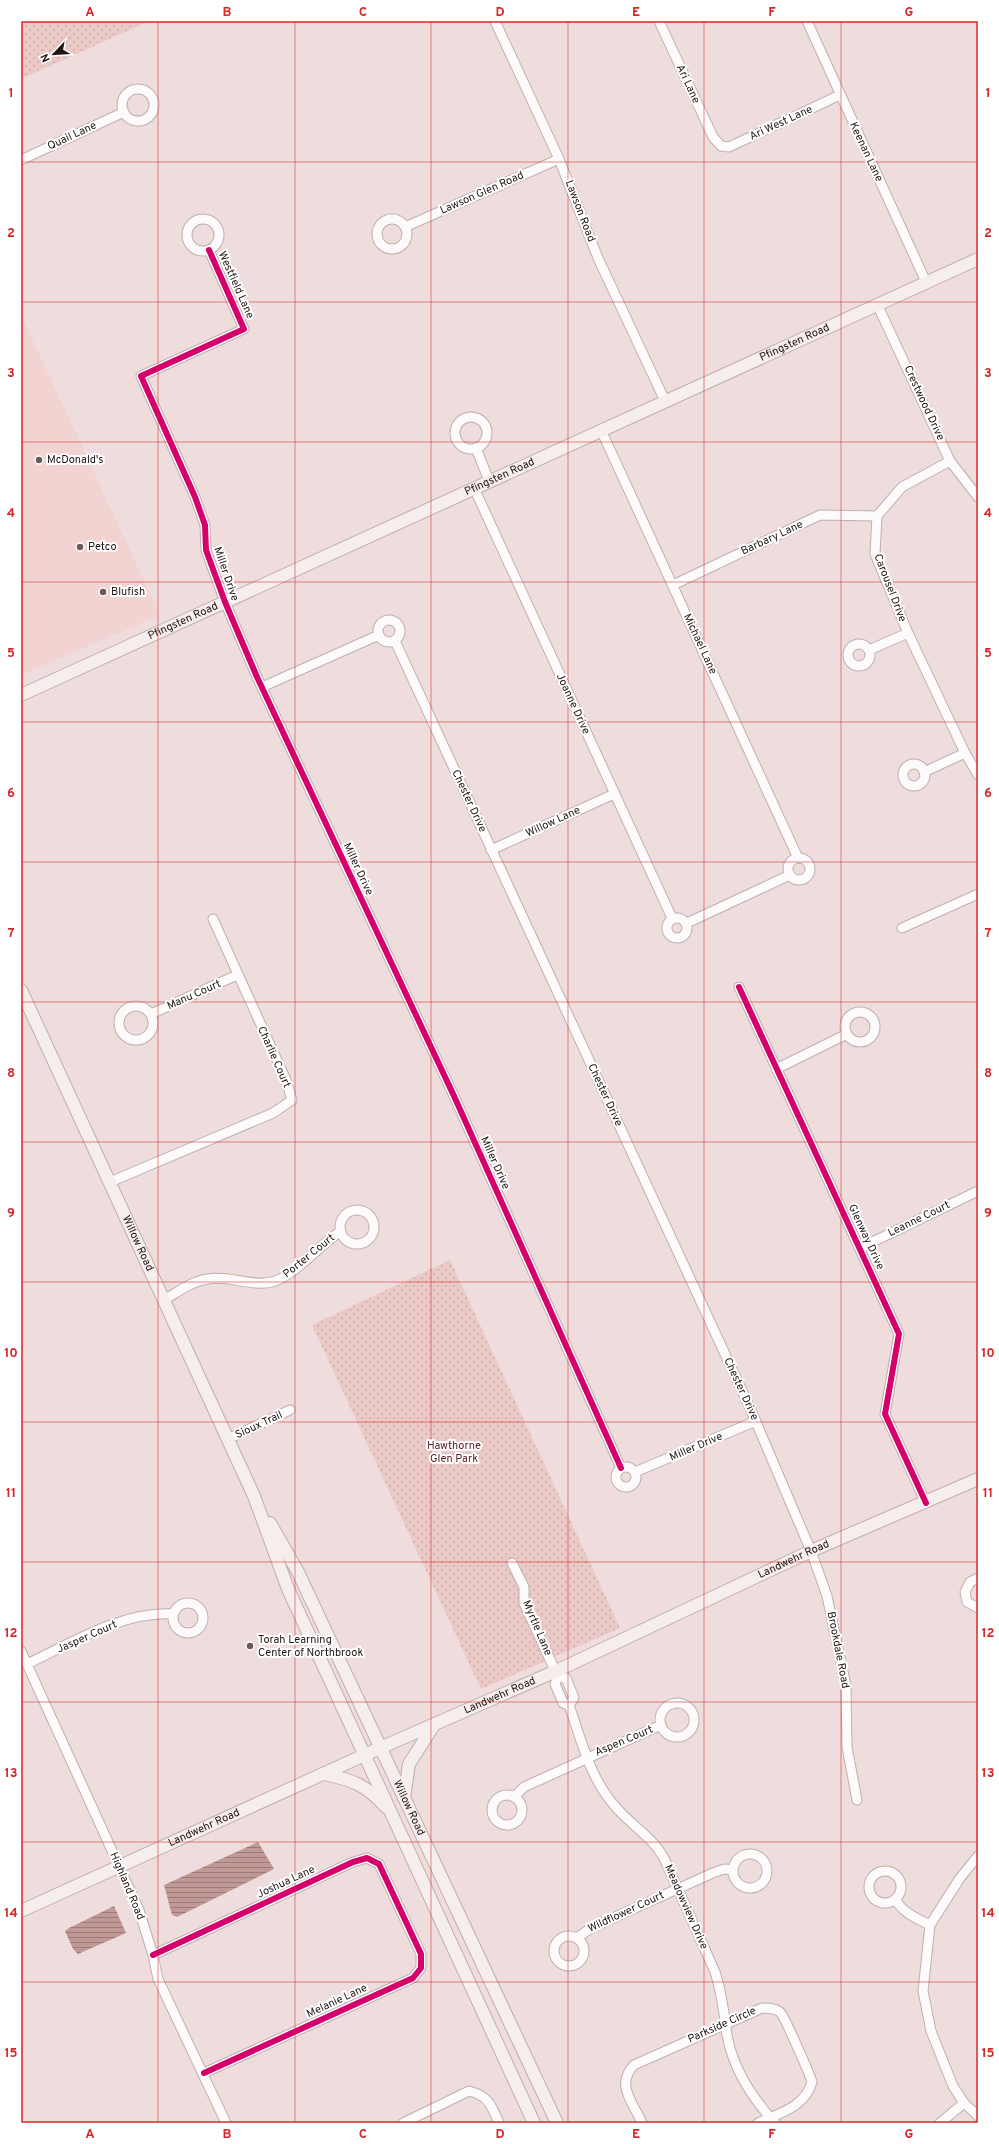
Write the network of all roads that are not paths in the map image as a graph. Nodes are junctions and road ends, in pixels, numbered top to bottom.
1 (495, 21) edge
2 (659, 21) edge
3 (807, 21) edge
4 (840, 95) junction
5 (124, 112) dead end
6 (721, 146) joint
7 (559, 159) junction
8 (21, 160) edge
9 (405, 227) dead end
10 (210, 250) dead end
11 (978, 258) edge
12 (926, 282) junction
13 (877, 304) junction
14 (244, 329) joint
15 (665, 402) junction
16 (601, 430) junction
17 (476, 448) dead end
18 (950, 461) junction
19 (490, 481) junction
20 (474, 488) junction
21 (978, 496) edge
22 (877, 516) junction
23 (673, 585) junction
24 (225, 602) junction
25 (908, 633) junction
26 (379, 635) junction
27 (395, 641) junction
28 (869, 650) dead end
29 (262, 687) junction
30 (21, 695) edge
31 (965, 752) junction
32 (924, 772) dead end
33 (978, 775) edge
34 (614, 794) junction
35 (491, 850) junction
36 (798, 858) junction
37 (790, 875) junction
38 (978, 894) edge
39 (672, 918) junction
40 (213, 919) dead end
41 (687, 923) junction
42 (902, 928) dead end
43 (237, 976) junction
44 (739, 987) dead end
45 (21, 990) edge
46 (151, 1014) dead end
47 (847, 1034) dead end
48 (776, 1069) junction
49 (110, 1182) junction
50 (978, 1191) edge
51 (340, 1232) dead end
52 (860, 1248) junction
53 (164, 1300) junction
54 (290, 1410) dead end
55 (756, 1421) junction
56 (228, 1439) junction
57 (621, 1468) junction
58 (635, 1472) junction
59 (978, 1479) edge
60 (254, 1496) junction
61 (926, 1503) junction
62 (811, 1551) junction
63 (512, 1562) dead end
64 (978, 1578) edge
65 (978, 1608) edge
66 (173, 1614) dead end
67 (21, 1651) edge
68 (27, 1664) junction
69 (557, 1674) junction
70 (434, 1725) junction
71 (661, 1725) dead end
72 (380, 1748) junction
73 (366, 1755) junction
74 (587, 1757) junction
75 (324, 1774) junction
76 (514, 1797) dead end
77 (404, 1798) junction
78 (857, 1800) dead end
79 (393, 1815) junction
80 (978, 1856) edge
81 (120, 1867) junction
82 (733, 1870) dead end
83 (677, 1888) junction
84 (895, 1899) dead end
85 (21, 1911) edge
86 (403, 1912) joint
87 (930, 1925) junction
88 (577, 1938) dead end
89 (153, 1955) junction
90 (726, 2024) junction
91 (204, 2073) junction
92 (964, 2103) junction
93 (978, 2116) edge
94 (773, 2120) edge
95 (226, 2123) edge
96 (403, 2123) edge
97 (499, 2123) edge
98 (534, 2123) edge
99 (557, 2123) edge
100 (642, 2123) edge
101 (758, 2123) edge
102 (940, 2123) edge

1 - 7 street, Lawson Road
2 - 6 street, Ari Lane
3 - 4 street, Keenan Lane
4 - 6 street, Ari West Lane
4 - 12 street, Keenan Lane
5 - 8 street, Quail Lane
7 - 9 street, Lawson Glen Road
7 - 15 street, Lawson Road
10 - 14 street, Westfield Lane
11 - 12 main road, Pfingsten Road
12 - 13 main road, Pfingsten Road
13 - 15 main road, Pfingsten Road
13 - 18 street, Crestwood Drive
14 - 24 street, Miller Drive
15 - 16 main road, Pfingsten Road
16 - 19 main road, Pfingsten Road
16 - 23 street, Michael Lane
17 - 19 street
18 - 21 street, Crestwood Drive
18 - 22 street
19 - 20 main road, Pfingsten Road
20 - 24 main road, Pfingsten Road
20 - 34 street, Joanne Drive
22 - 23 street, Barbary Lane
22 - 25 street, Carousel Drive
23 - 36 street, Michael Lane
24 - 29 street, Miller Drive
24 - 30 main road, Pfingsten Road
25 - 28 street, Carousel Drive
25 - 31 street, Carousel Drive
26 - 27 street
26 - 27 street
26 - 29 street
27 - 35 street, Chester Drive
29 - 57 street, Miller Drive
31 - 32 street
31 - 33 street, Carousel Drive
34 - 35 street, Willow Lane
34 - 39 street, Joanne Drive
35 - 55 street, Chester Drive
36 - 37 street
36 - 37 street
37 - 41 street
38 - 42 street
39 - 41 street
39 - 41 street
40 - 43 street, Charlie Court
43 - 46 street, Manu Court
43 - 49 street, Charlie Court
44 - 48 street, Glenway Drive
45 - 49 main road, Willow Road
47 - 48 street
48 - 52 street, Glenway Drive
49 - 53 main road, Willow Road
50 - 52 street, Leanne Court
51 - 53 street, Porter Court
52 - 61 street, Glenway Drive
53 - 56 main road, Willow Road
54 - 56 street, Sioux Trail
55 - 58 street, Miller Drive
55 - 62 street, Chester Drive
56 - 60 main road, Willow Road
57 - 58 street
57 - 58 street
59 - 61 main road, Landwehr Road
60 - 72 main road, Willow Road
60 - 73 main road, Willow Road
61 - 62 main road, Landwehr Road
62 - 69 main road, Landwehr Road
62 - 78 street, Brookdale Road
63 - 69 street, Myrtle Lane
64 - 65 street
66 - 68 street, Jasper Court
67 - 68 street, Highland Road
68 - 81 street, Highland Road
69 - 70 main road, Landwehr Road
69 - 74 street, Meadowview Drive
70 - 72 main road, Landwehr Road
70 - 77 main road
71 - 74 street, Aspen Court
72 - 73 main road, Landwehr Road
72 - 77 main road, Willow Road
73 - 75 main road, Landwehr Road
73 - 79 main road, Willow Road
74 - 76 street, Aspen Court
74 - 83 street, Meadowview Drive
75 - 79 main road
75 - 81 main road, Landwehr Road
77 - 99 main road, Willow Road
79 - 98 main road, Willow Road
80 - 87 street
81 - 85 main road, Landwehr Road
81 - 89 street, Highland Road
82 - 83 street, Wildflower Court
83 - 88 street, Wildflower Court
83 - 90 street, Meadowview Drive
84 - 87 street
86 - 89 street, Joshua Lane
86 - 91 street, Melanie Lane
87 - 92 street
89 - 91 street, Highland Road
90 - 94 street, Meadowview Drive
90 - 94 street, Parkside Circle
90 - 100 street, Parkside Circle
91 - 95 street, Highland Road
92 - 93 street
92 - 102 street
94 - 101 street, Parkside Circle
96 - 97 street

